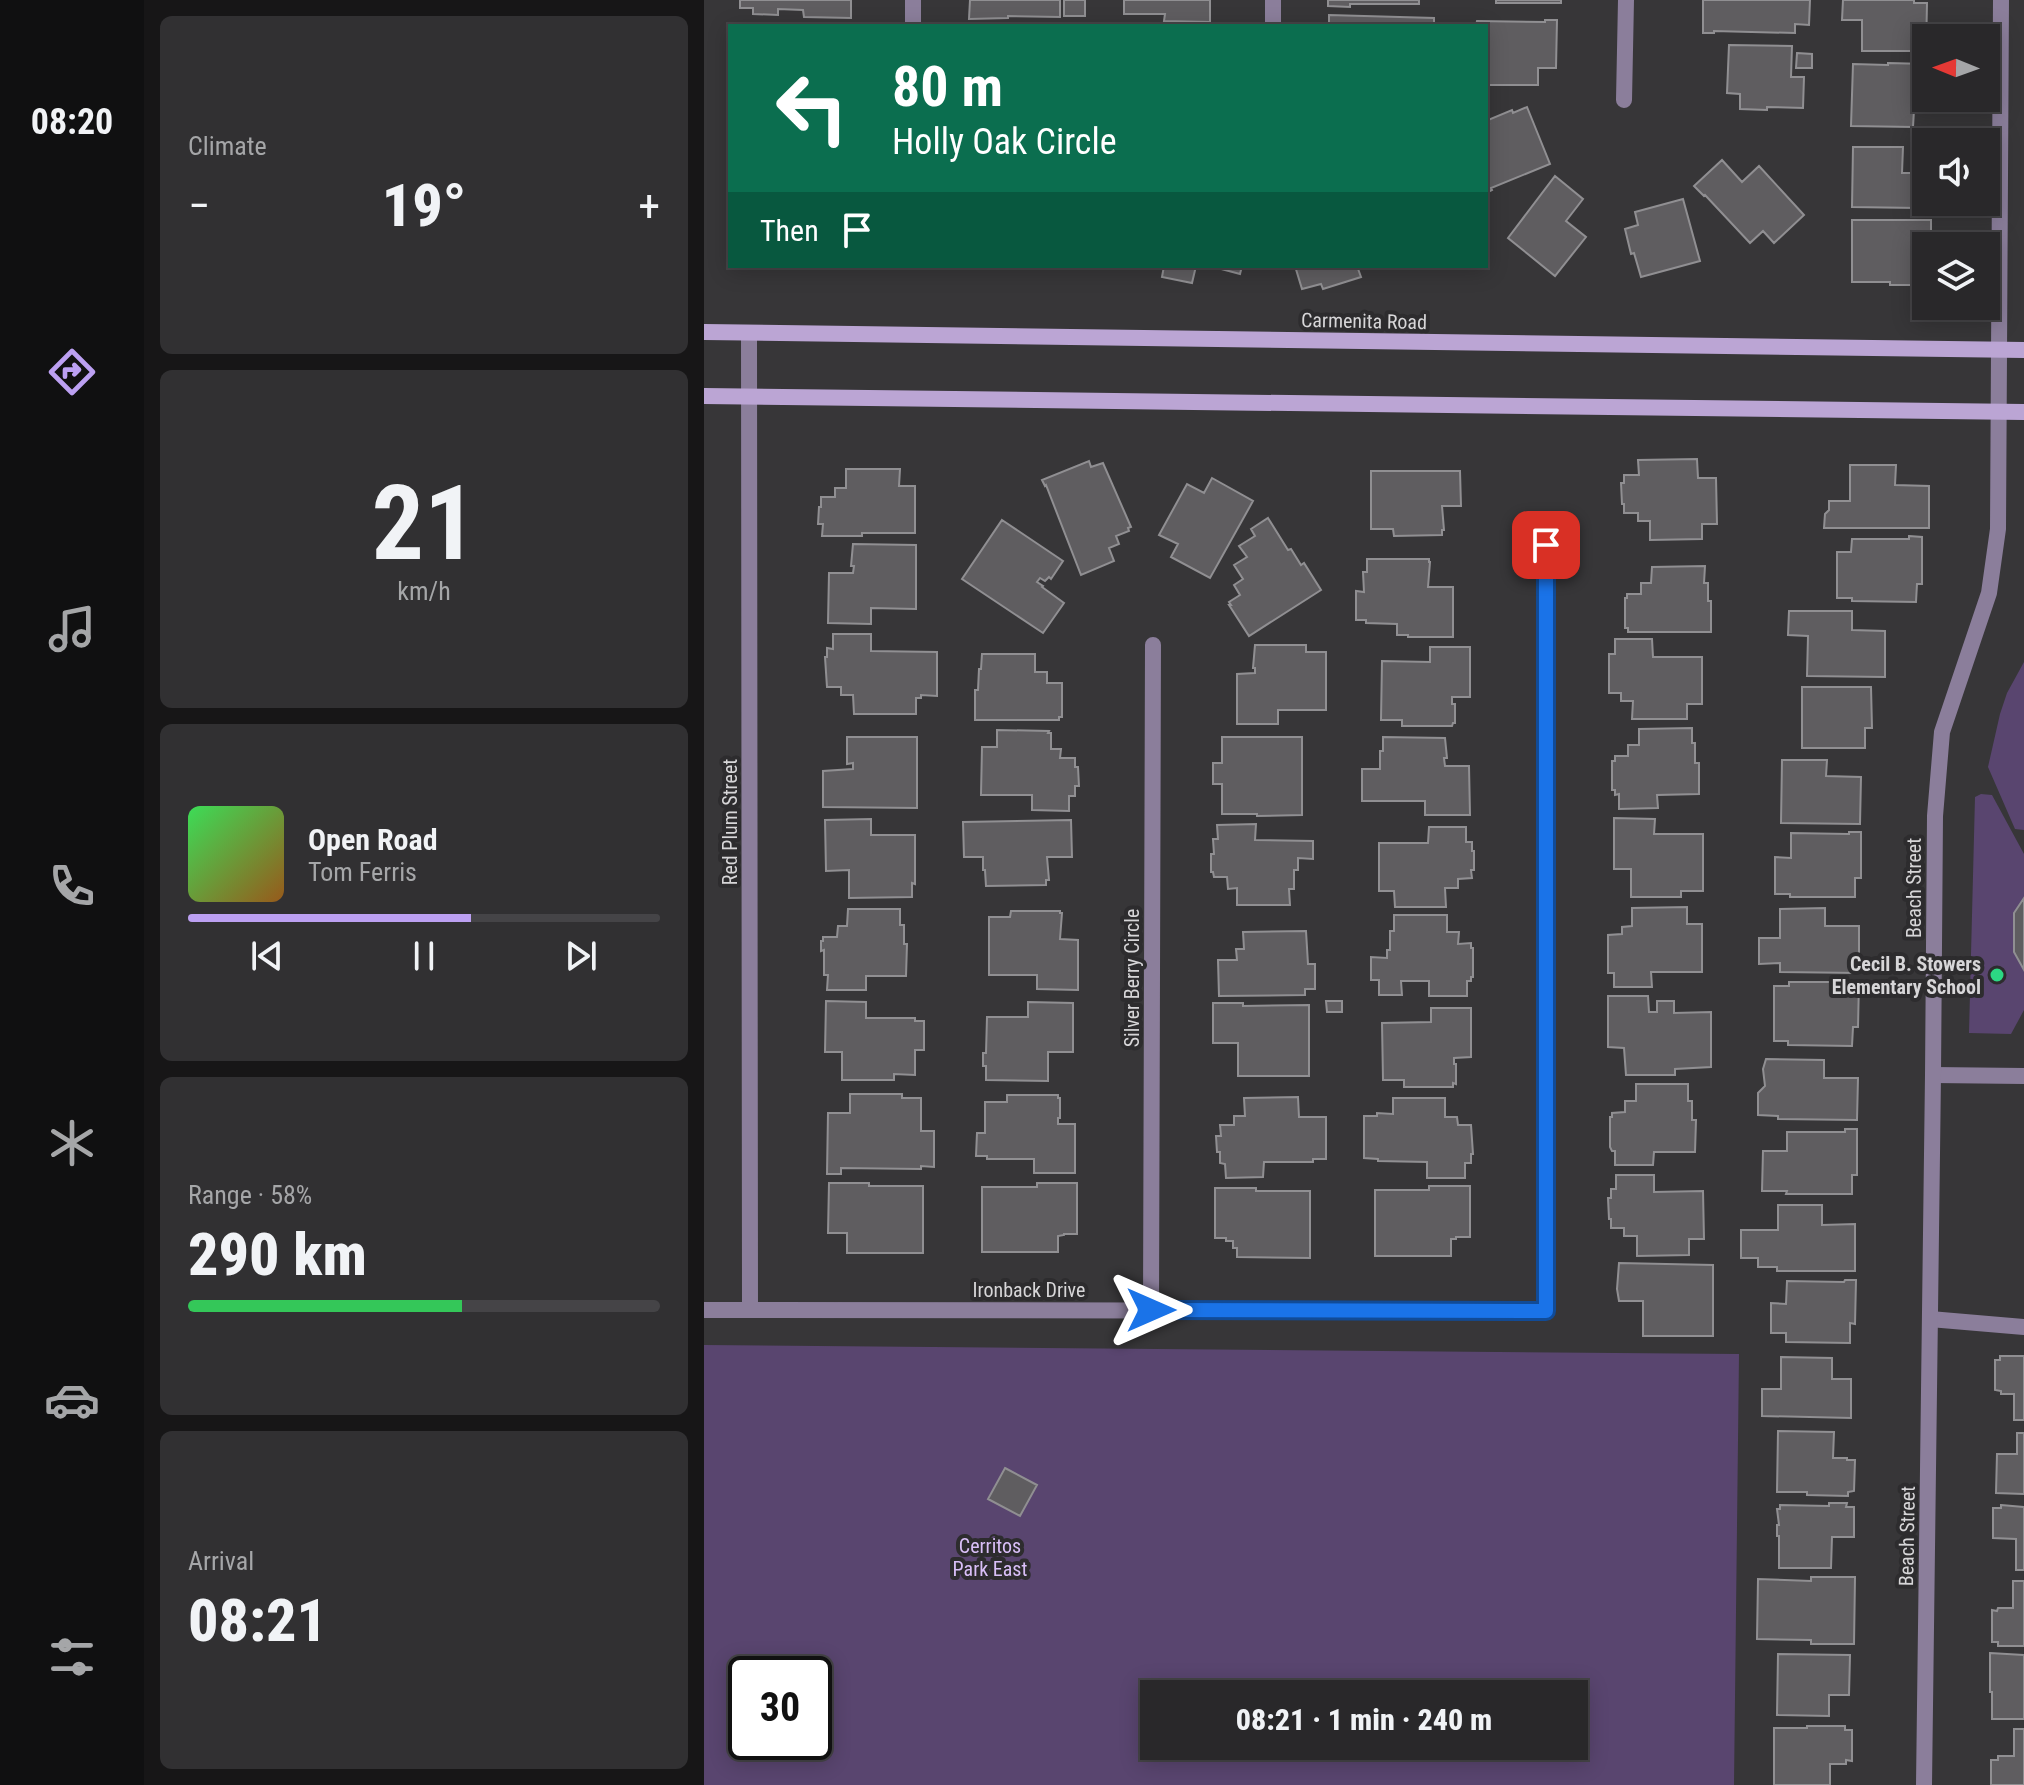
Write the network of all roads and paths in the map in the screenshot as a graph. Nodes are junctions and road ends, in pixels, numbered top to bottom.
1 (913, 0) edge
2 (1273, 0) edge
3 (1626, 0) edge
4 (2001, 0) edge
5 (913, 24) edge
6 (1273, 24) edge
7 (1624, 100) dead end
8 (704, 332) edge
9 (749, 333) junction
10 (1998, 349) junction
11 (2024, 350) edge
12 (704, 396) edge
13 (749, 396) junction
14 (1997, 412) junction
15 (2024, 412) edge
16 (1546, 545) dead end
17 (1153, 645) dead end
18 (1933, 1075) junction
19 (2024, 1076) edge
20 (704, 1310) edge
21 (750, 1310) junction
22 (1151, 1310) junction
23 (1930, 1319) junction
24 (2024, 1327) edge
25 (1924, 1785) edge

1 - 5 street
2 - 6 street
3 - 7 street
4 - 10 street, Beach Street
8 - 9 main road, Carmenita Road
9 - 10 main road, Carmenita Road
9 - 13 street, Red Plum Street
10 - 11 main road, Carmenita Road
10 - 14 street, Beach Street
12 - 13 main road
13 - 14 main road
13 - 21 street, Red Plum Street
14 - 15 main road
14 - 18 street, Beach Street
16 - 22 street, Ironback Drive
17 - 22 street, Silver Berry Circle
18 - 19 street
18 - 23 street, Beach Street
20 - 21 street, Ironback Drive
21 - 22 street, Ironback Drive
23 - 24 street
23 - 25 street, Beach Street

